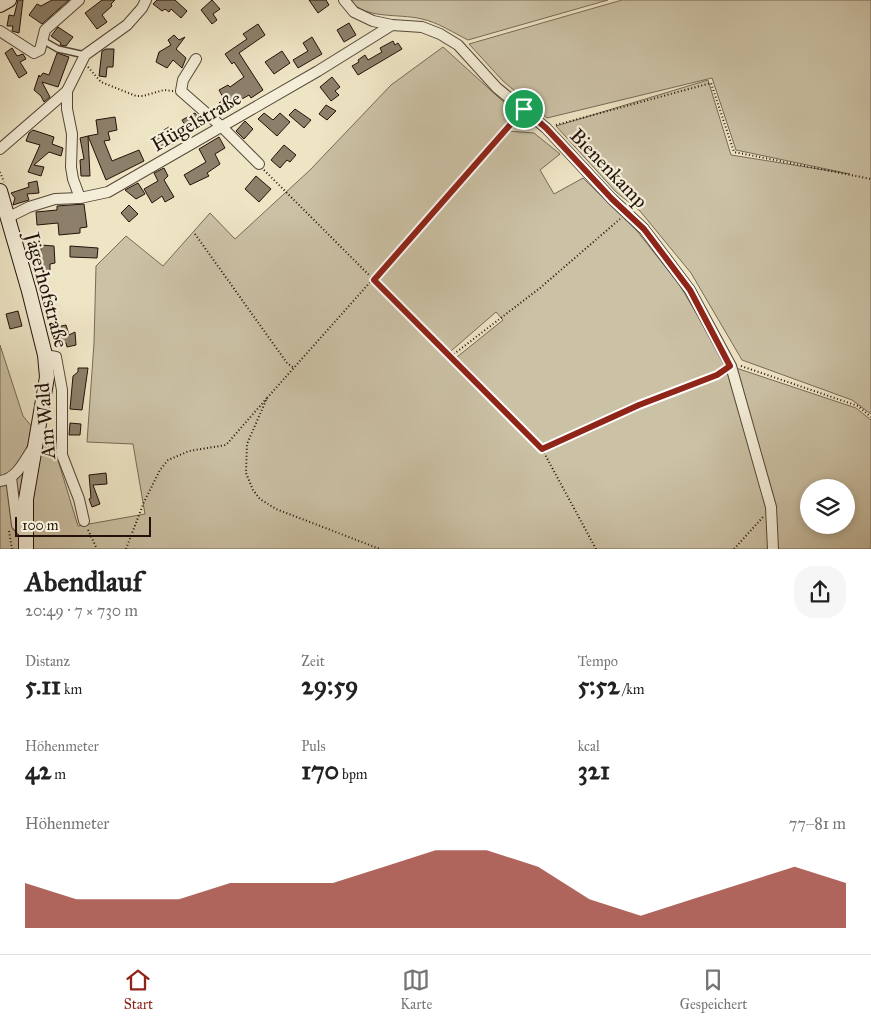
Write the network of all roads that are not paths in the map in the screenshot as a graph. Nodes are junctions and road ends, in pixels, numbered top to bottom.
1 (9, 0) edge
2 (79, 0) edge
3 (146, 0) edge
4 (344, 0) edge
5 (0, 5) edge
6 (392, 25) junction
7 (0, 31) edge
8 (44, 41) junction
9 (83, 58) junction
10 (196, 60) dead end
11 (67, 91) junction
12 (222, 127) junction
13 (0, 149) edge
14 (259, 164) road end
15 (3, 188) edge
16 (80, 198) junction
17 (7, 218) junction
18 (45, 355) junction
19 (34, 447) junction
20 (11, 478) junction
21 (0, 481) edge
22 (84, 521) road end
23 (26, 542) edge
24 (774, 549) edge

1 - 5 main road
2 - 8 street
3 - 9 street
4 - 6 street, Bienenkamp
6 - 12 street, Hügelstraße
6 - 24 street, Bienenkamp
7 - 8 street
8 - 9 lane
9 - 11 street
10 - 12 street
11 - 13 street
11 - 16 street
12 - 14 street
12 - 16 street, Hügelstraße
15 - 17 main road, Jägerhofstraße
16 - 17 street, Hügelstraße
17 - 18 main road, Jägerhofstraße
18 - 19 main road, Jägerhofstraße
18 - 22 street, Am Wald
19 - 20 street
19 - 23 main road, Jägerhofstraße
20 - 21 street
20 - 23 street

